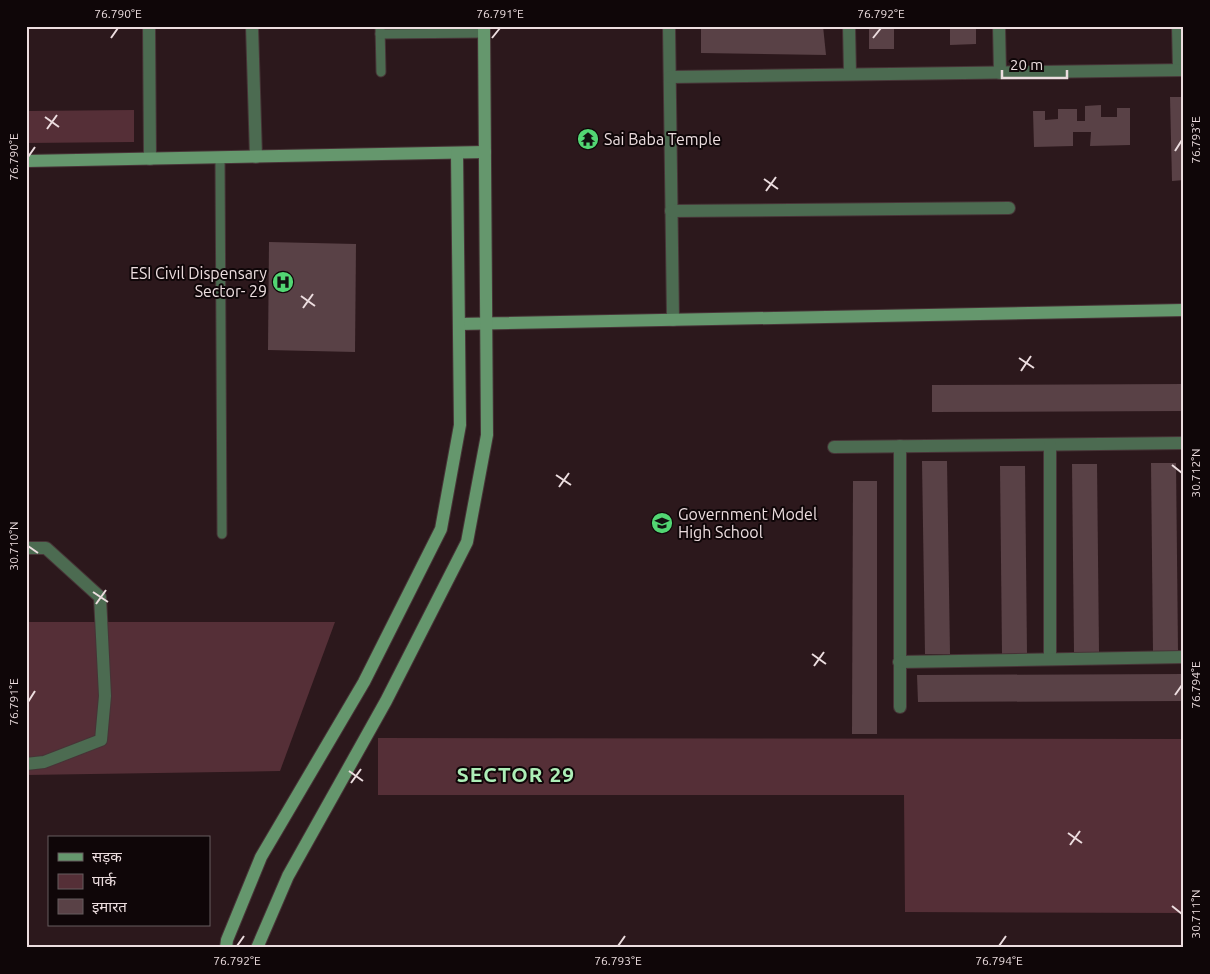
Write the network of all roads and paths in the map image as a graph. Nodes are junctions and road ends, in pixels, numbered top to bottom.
1 (149, 26) edge
2 (252, 26) edge
3 (669, 26) edge
4 (849, 26) edge
5 (1000, 26) edge
6 (1178, 26) edge
7 (380, 30) edge
8 (484, 30) edge
9 (1181, 70) edge
10 (381, 72) dead end
11 (1000, 72) junction
12 (850, 74) junction
13 (670, 77) junction
14 (485, 152) junction
15 (456, 153) junction
16 (256, 157) junction
17 (220, 158) junction
18 (150, 159) junction
19 (26, 161) edge
20 (1009, 208) dead end
21 (671, 211) junction
22 (1184, 310) edge
23 (673, 320) junction
24 (486, 323) junction
25 (459, 324) junction
26 (1184, 444) edge
27 (1050, 445) junction
28 (900, 446) junction
29 (834, 447) dead end
30 (222, 534) dead end
31 (26, 548) edge
32 (1184, 657) edge
33 (1050, 659) junction
34 (898, 662) junction
35 (900, 707) dead end
36 (26, 764) edge
37 (226, 948) edge
38 (257, 948) edge

1 - 18 street
2 - 16 street
3 - 13 street
4 - 12 street
5 - 11 street
6 - 9 street
7 - 8 lane
7 - 10 lane
8 - 14 street
9 - 11 street
11 - 12 street
12 - 13 street
13 - 21 street
14 - 15 street
14 - 24 street
15 - 16 street
15 - 25 street
16 - 17 street
17 - 18 street
17 - 30 lane
18 - 19 street
20 - 21 street
21 - 23 street
22 - 23 street
23 - 24 street
24 - 25 street
24 - 38 street
25 - 37 street
26 - 27 street
27 - 28 street
27 - 33 street
28 - 29 street
28 - 34 street
31 - 36 street
32 - 33 street
33 - 34 street
34 - 35 street

